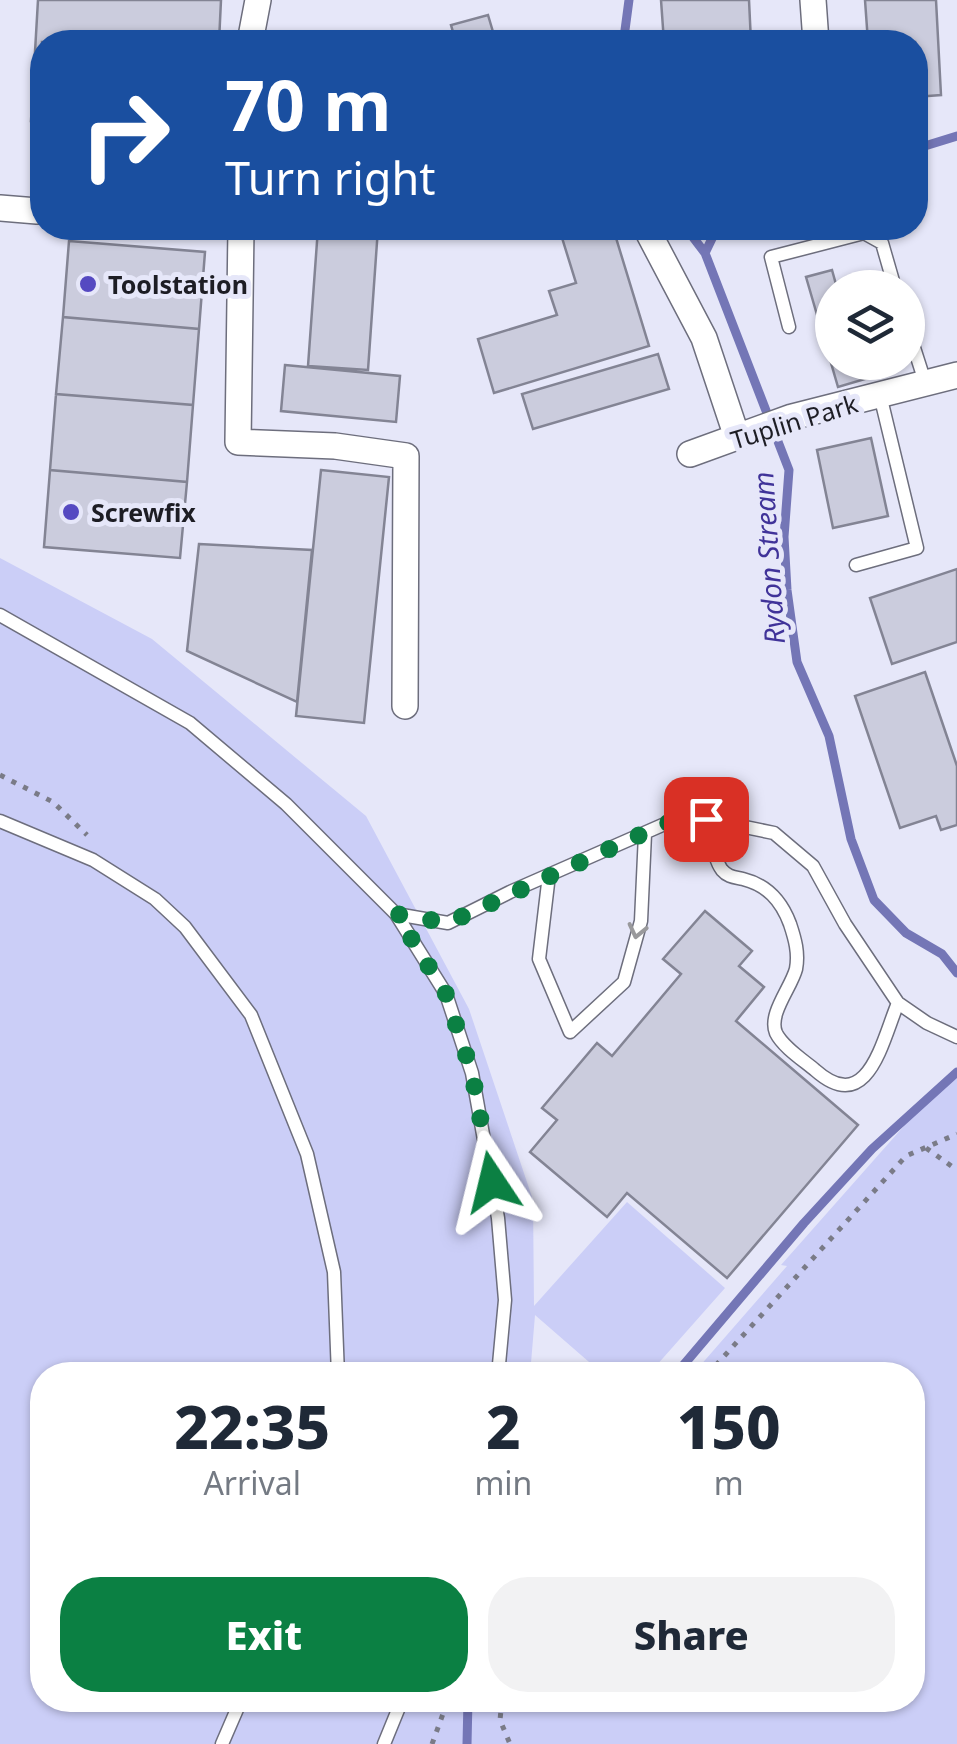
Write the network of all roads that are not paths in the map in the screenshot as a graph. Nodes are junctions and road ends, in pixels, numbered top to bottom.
1 (258, 0) edge
2 (812, 0) edge
3 (252, 30) edge
4 (815, 30) edge
5 (0, 208) edge
6 (30, 210) edge
7 (241, 240) edge
8 (652, 240) edge
9 (837, 240) edge
10 (877, 240) edge
11 (890, 270) edge
12 (790, 327) dead end
13 (957, 374) edge
14 (924, 382) joint
15 (880, 395) junction
16 (737, 437) junction
17 (690, 454) dead end
18 (856, 566) dead end
19 (0, 615) edge
20 (405, 706) dead end
21 (706, 819) junction
22 (0, 822) edge
23 (645, 834) junction
24 (549, 875) junction
25 (396, 914) junction
26 (898, 1004) junction
27 (953, 1036) edge
28 (337, 1362) edge
29 (499, 1362) edge
30 (236, 1712) edge
31 (397, 1712) edge
32 (222, 1744) edge
33 (384, 1744) edge

1 - 3 street
2 - 4 street
5 - 6 street
7 - 20 street
8 - 16 street
9 - 12 lane
10 - 11 lane
13 - 14 street, Tuplin Park
14 - 15 street, Tuplin Park
15 - 16 street, Tuplin Park
15 - 18 lane
16 - 17 street, Tuplin Park
19 - 25 lane
21 - 23 lane
21 - 26 lane
21 - 26 lane
22 - 28 lane
23 - 24 lane
23 -> 24 lane
24 - 25 lane
25 - 29 lane
26 - 27 lane
30 - 32 lane
31 - 33 lane

